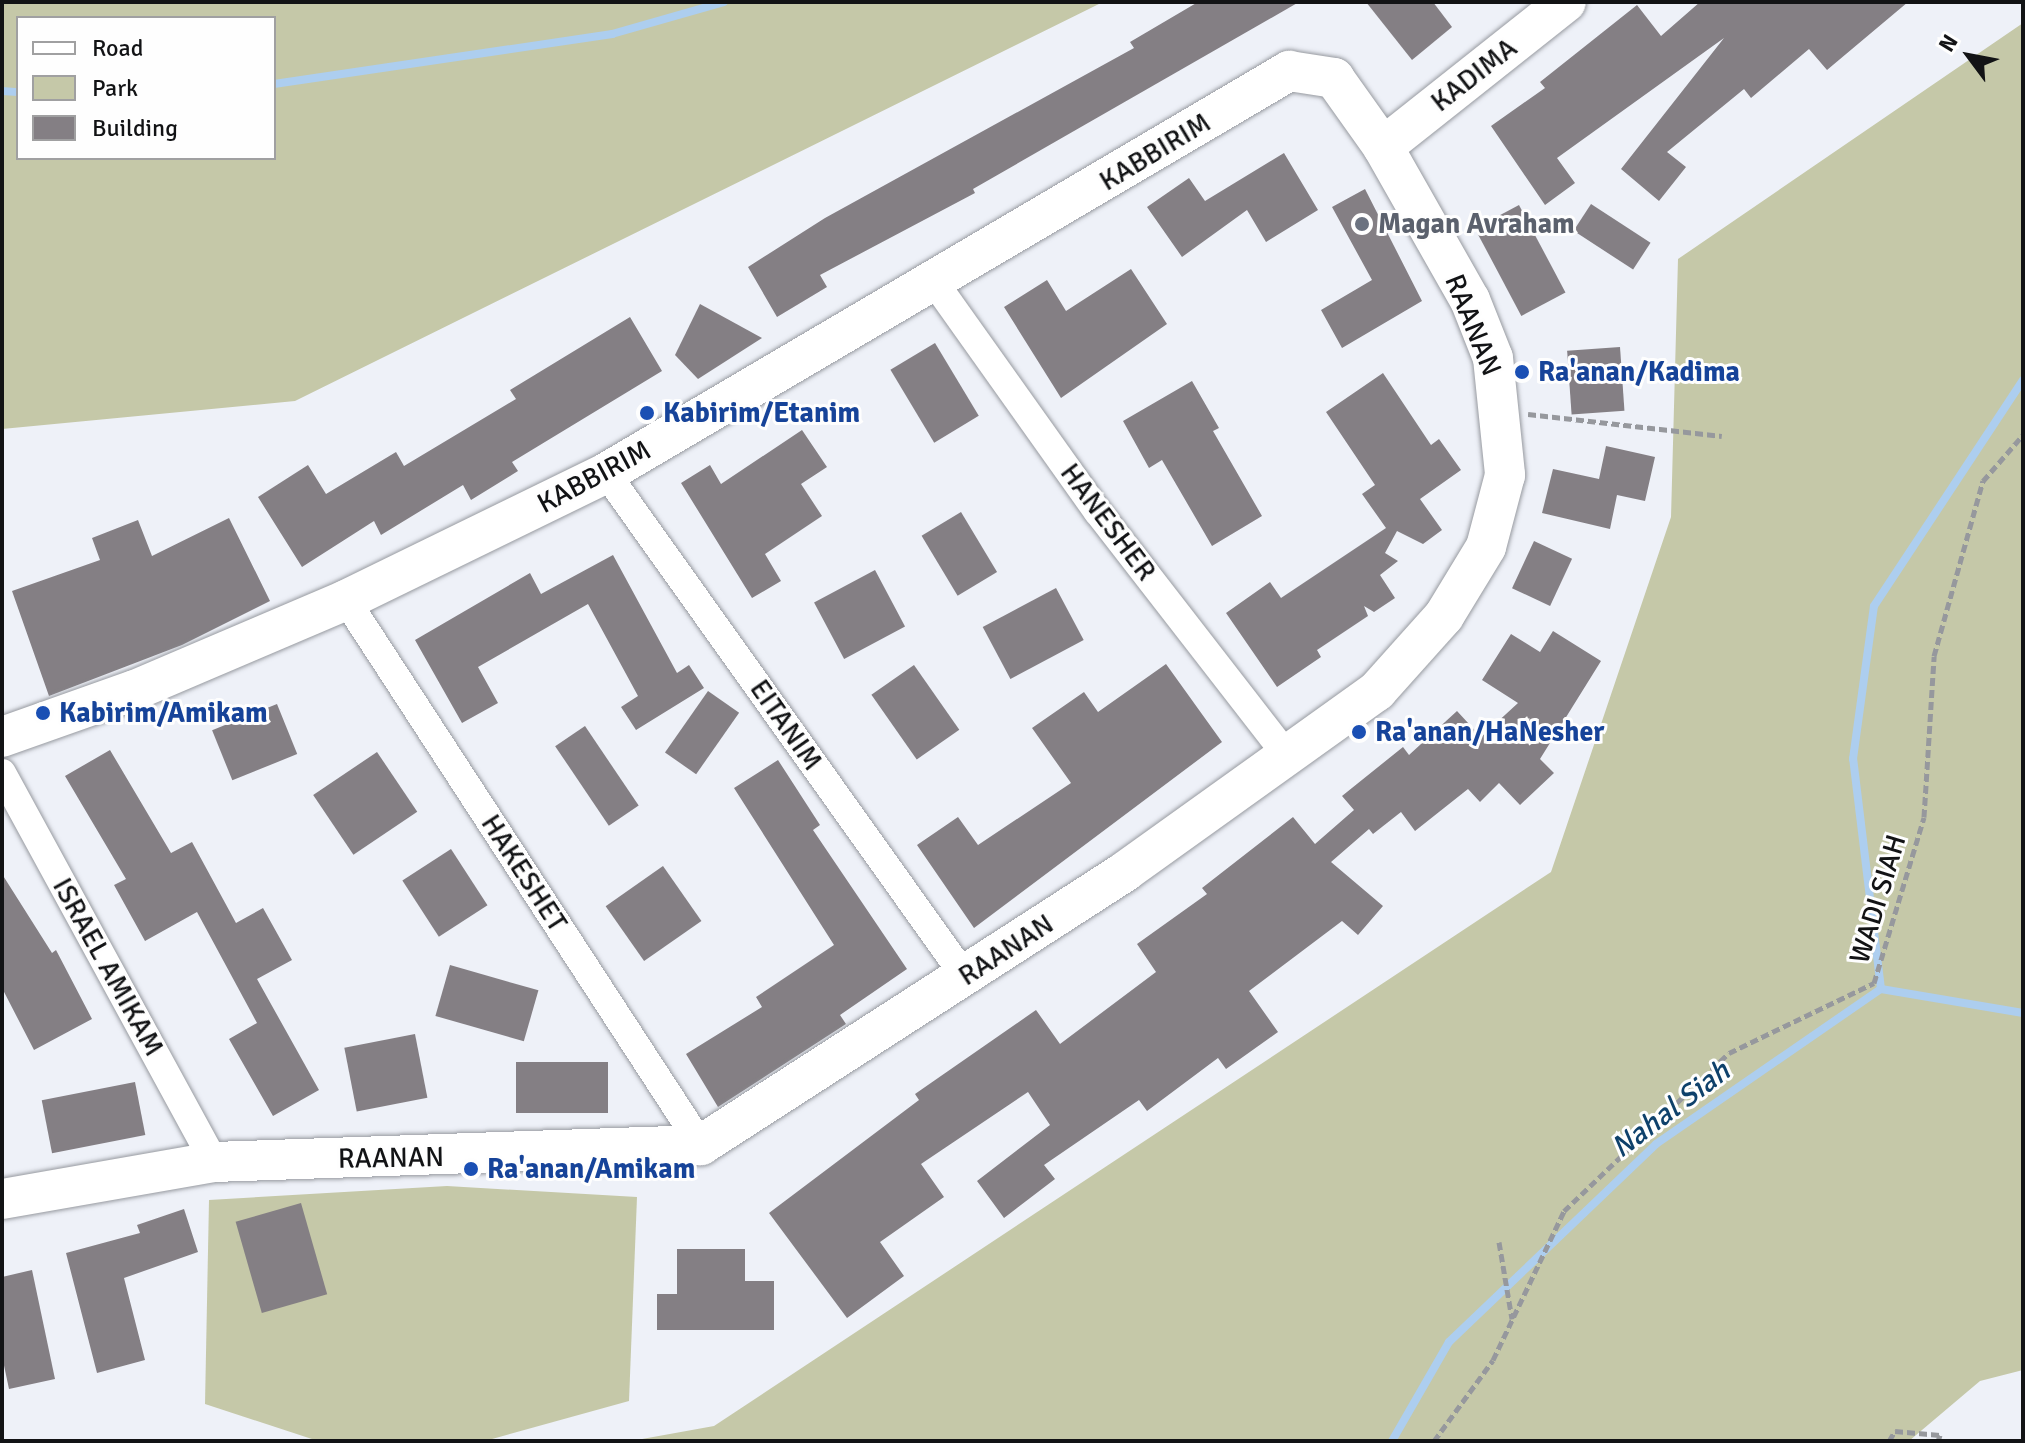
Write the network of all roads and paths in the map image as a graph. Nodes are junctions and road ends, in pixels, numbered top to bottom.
1 (1566, 2) edge
2 (1383, 147) junction
3 (935, 283) junction
4 (1502, 411) junction
5 (2023, 435) edge
6 (1722, 436) dead end
7 (606, 473) junction
8 (346, 600) junction
9 (2, 737) edge
10 (1287, 756) junction
11 (2, 773) edge
12 (966, 978) junction
13 (701, 1145) junction
14 (214, 1162) junction
15 (2, 1199) edge
16 (1499, 1242) dead end
17 (1512, 1321) junction
18 (1434, 1441) edge
19 (1889, 1441) edge
20 (1938, 1441) edge

1 - 2 street, KADIMA
2 - 3 street, KABBIRIM
2 - 4 street, RAANAN
3 - 7 street, KABBIRIM
3 - 10 street, HANESHER
4 - 6 path
4 - 10 street, RAANAN
5 - 17 path, WADI SIAH
7 - 8 street, KABBIRIM
7 - 12 street, EITANIM
8 - 9 street, KABBIRIM
8 - 13 street, HAKESHET
10 - 12 street, RAANAN
11 - 14 street, ISRAEL AMIKAM
12 - 13 street, RAANAN
13 - 14 street, RAANAN
14 - 15 street, RAANAN
16 - 17 path
17 - 18 path, WADI SIAH
19 - 20 path

